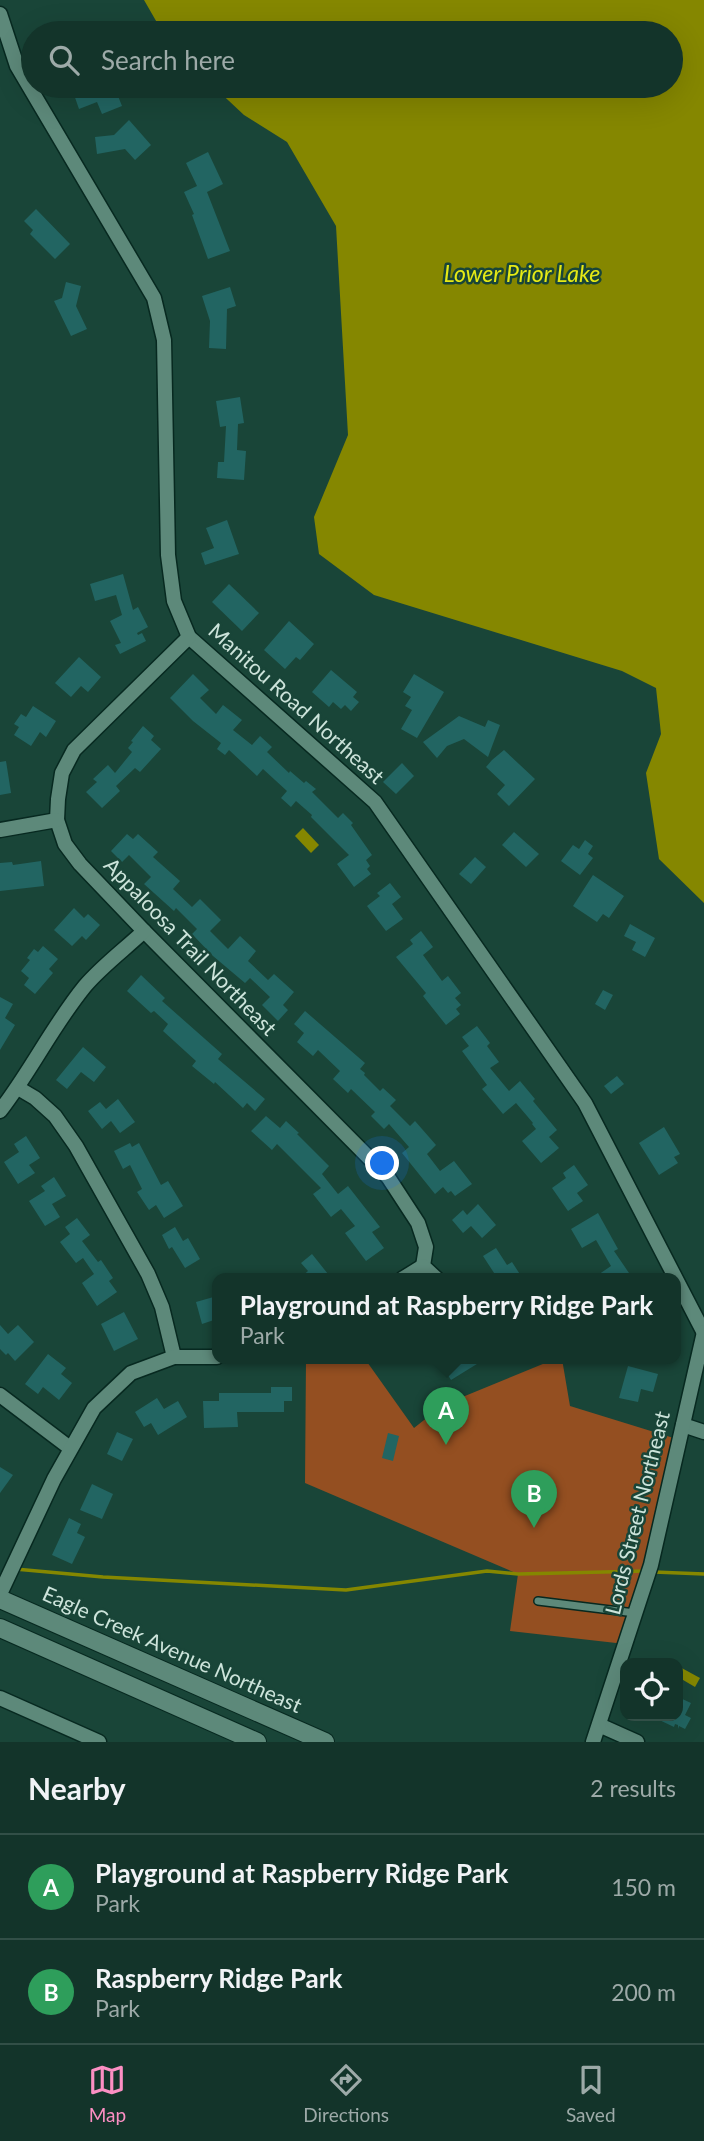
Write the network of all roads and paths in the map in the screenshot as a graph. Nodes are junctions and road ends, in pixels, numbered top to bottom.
1 (0, 14) edge
2 (21, 73) edge
3 (36, 98) edge
4 (189, 637) junction
5 (57, 820) junction
6 (0, 830) edge
7 (144, 931) junction
8 (18, 1088) junction
9 (0, 1111) edge
10 (422, 1266) junction
11 (411, 1273) edge
12 (430, 1273) edge
13 (673, 1273) edge
14 (681, 1289) edge
15 (704, 1333) edge
16 (174, 1357) junction
17 (212, 1357) edge
18 (0, 1395) edge
19 (683, 1425) junction
20 (704, 1432) edge
21 (70, 1448) junction
22 (0, 1596) edge
23 (538, 1601) dead end
24 (636, 1613) junction
25 (0, 1628) edge
26 (0, 1698) edge
27 (599, 1725) junction
28 (99, 1742) edge
29 (257, 1742) edge
30 (326, 1742) edge
31 (593, 1742) edge
32 (637, 1742) edge

1 - 2 street, Manitou Road Northeast
3 - 4 street, Manitou Road Northeast
4 - 5 street, Appaloosa Trail Northeast
4 - 13 street, Manitou Road Northeast
5 - 6 street
5 - 7 street, Appaloosa Trail Northeast
7 - 8 street
7 - 10 street, Appaloosa Trail Northeast
8 - 9 street
8 - 16 street
10 - 11 street
10 - 12 street
14 - 15 street, Manitou Road Northeast
15 - 19 street, Lords Street Northeast
16 - 17 street
16 - 21 street
18 - 21 street
19 - 20 street
19 - 24 street, Lords Street Northeast
21 - 22 street
22 - 30 main road, Eagle Creek Avenue Northeast
23 - 24 lane
24 - 27 street, Lords Street Northeast
25 - 29 main road
26 - 28 street
27 - 31 street, Lords Street Northeast
27 - 32 street

